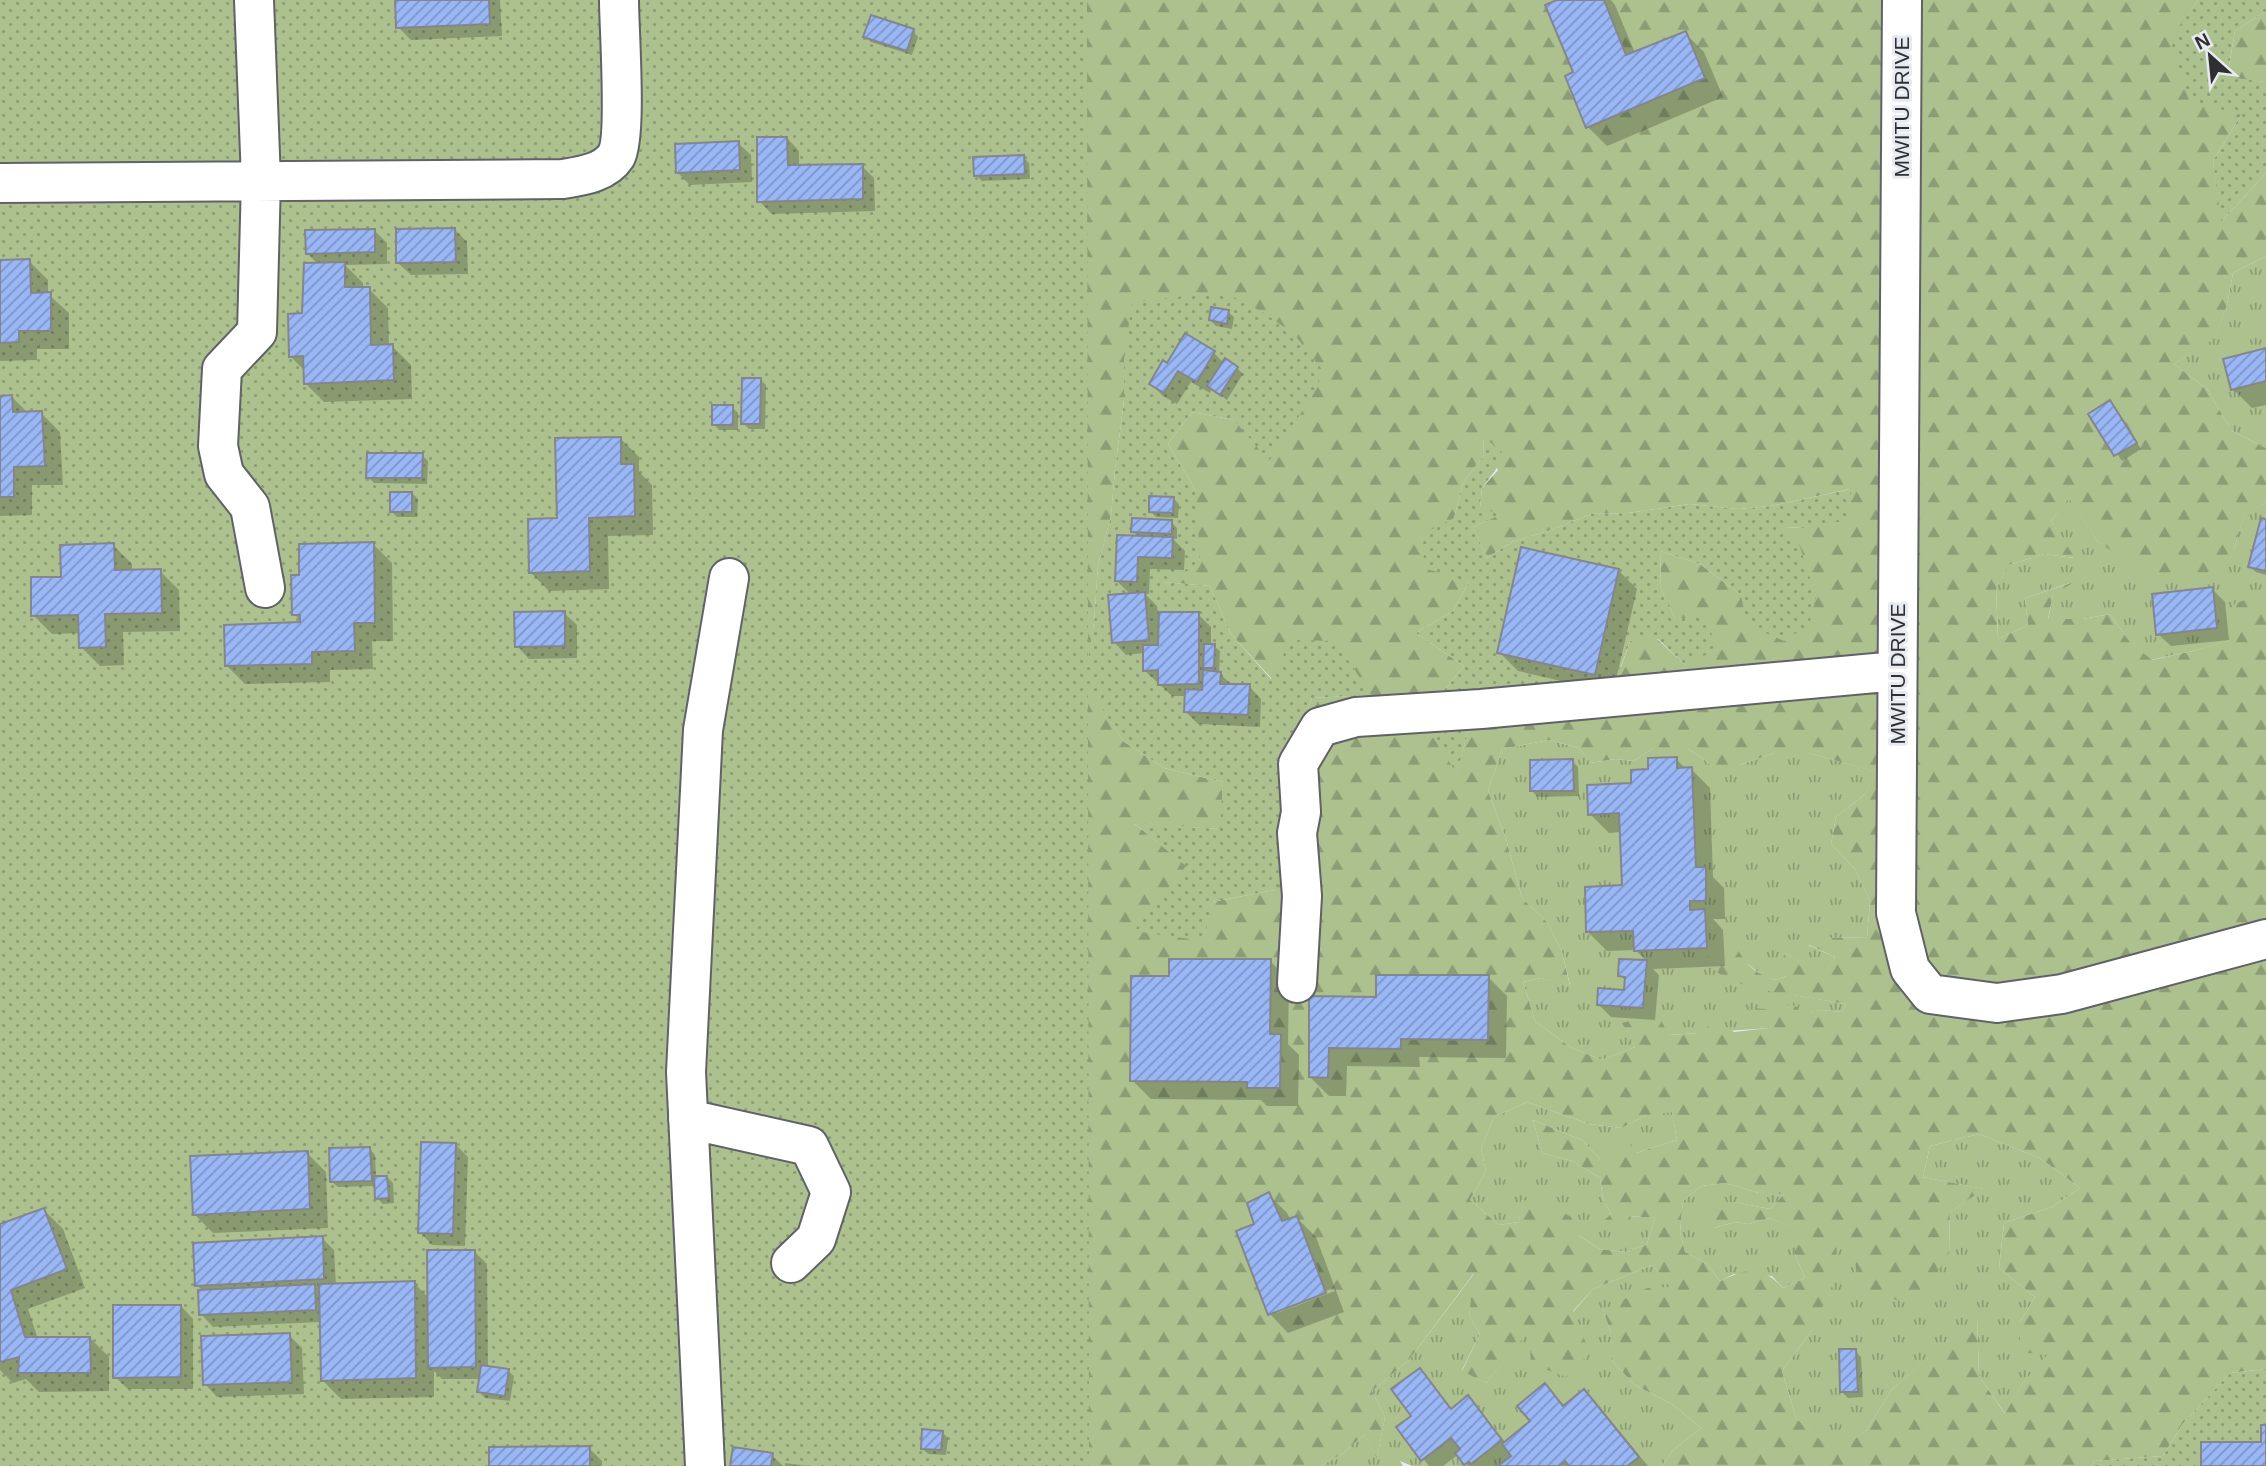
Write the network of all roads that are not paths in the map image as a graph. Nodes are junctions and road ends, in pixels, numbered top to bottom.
1 (254, 0) edge
2 (619, 0) edge
3 (1902, 0) edge
4 (261, 180) junction
5 (0, 184) edge
6 (729, 578) dead end
7 (264, 587) dead end
8 (1898, 671) junction
9 (2266, 939) edge
10 (1297, 983) dead end
11 (688, 1119) junction
12 (791, 1263) dead end
13 (705, 1466) edge

1 - 4 street
2 - 4 street
3 - 8 street, MWITU DRIVE
4 - 5 street
4 - 7 street
6 - 11 street
8 - 9 street, MWITU DRIVE
8 - 10 street
11 - 12 street
11 - 13 street

